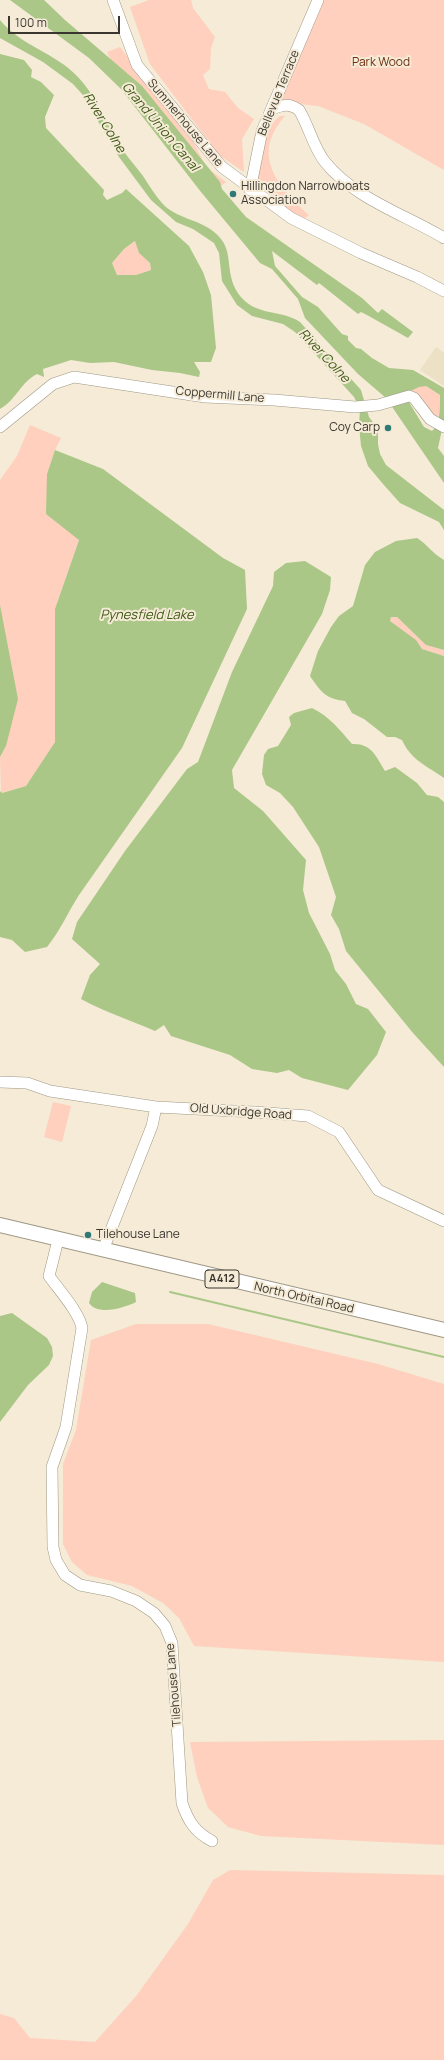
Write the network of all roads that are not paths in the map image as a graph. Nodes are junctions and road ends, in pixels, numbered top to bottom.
1 (113, 0) edge
2 (318, 0) edge
3 (272, 109) junction
4 (250, 190) junction
5 (444, 238) edge
6 (444, 291) edge
7 (441, 425) edge
8 (0, 427) edge
9 (0, 1082) edge
10 (156, 1107) junction
11 (444, 1221) edge
12 (0, 1225) edge
13 (58, 1240) junction
14 (103, 1250) junction
15 (444, 1330) edge
16 (212, 1841) dead end

1 - 4 street, Summerhouse Lane
2 - 3 street, Bellevue Terrace
3 - 4 street, Bellevue Terrace
3 - 5 street
4 - 6 street, Summerhouse Lane
7 - 8 street, Coppermill Lane
9 - 10 street, Old Uxbridge Road
10 - 11 street, Old Uxbridge Road
10 - 14 street
12 - 13 main road, North Orbital Road / A412
13 - 14 main road, North Orbital Road / A412
13 - 16 street, Tilehouse Lane
14 - 15 main road, North Orbital Road / A412

